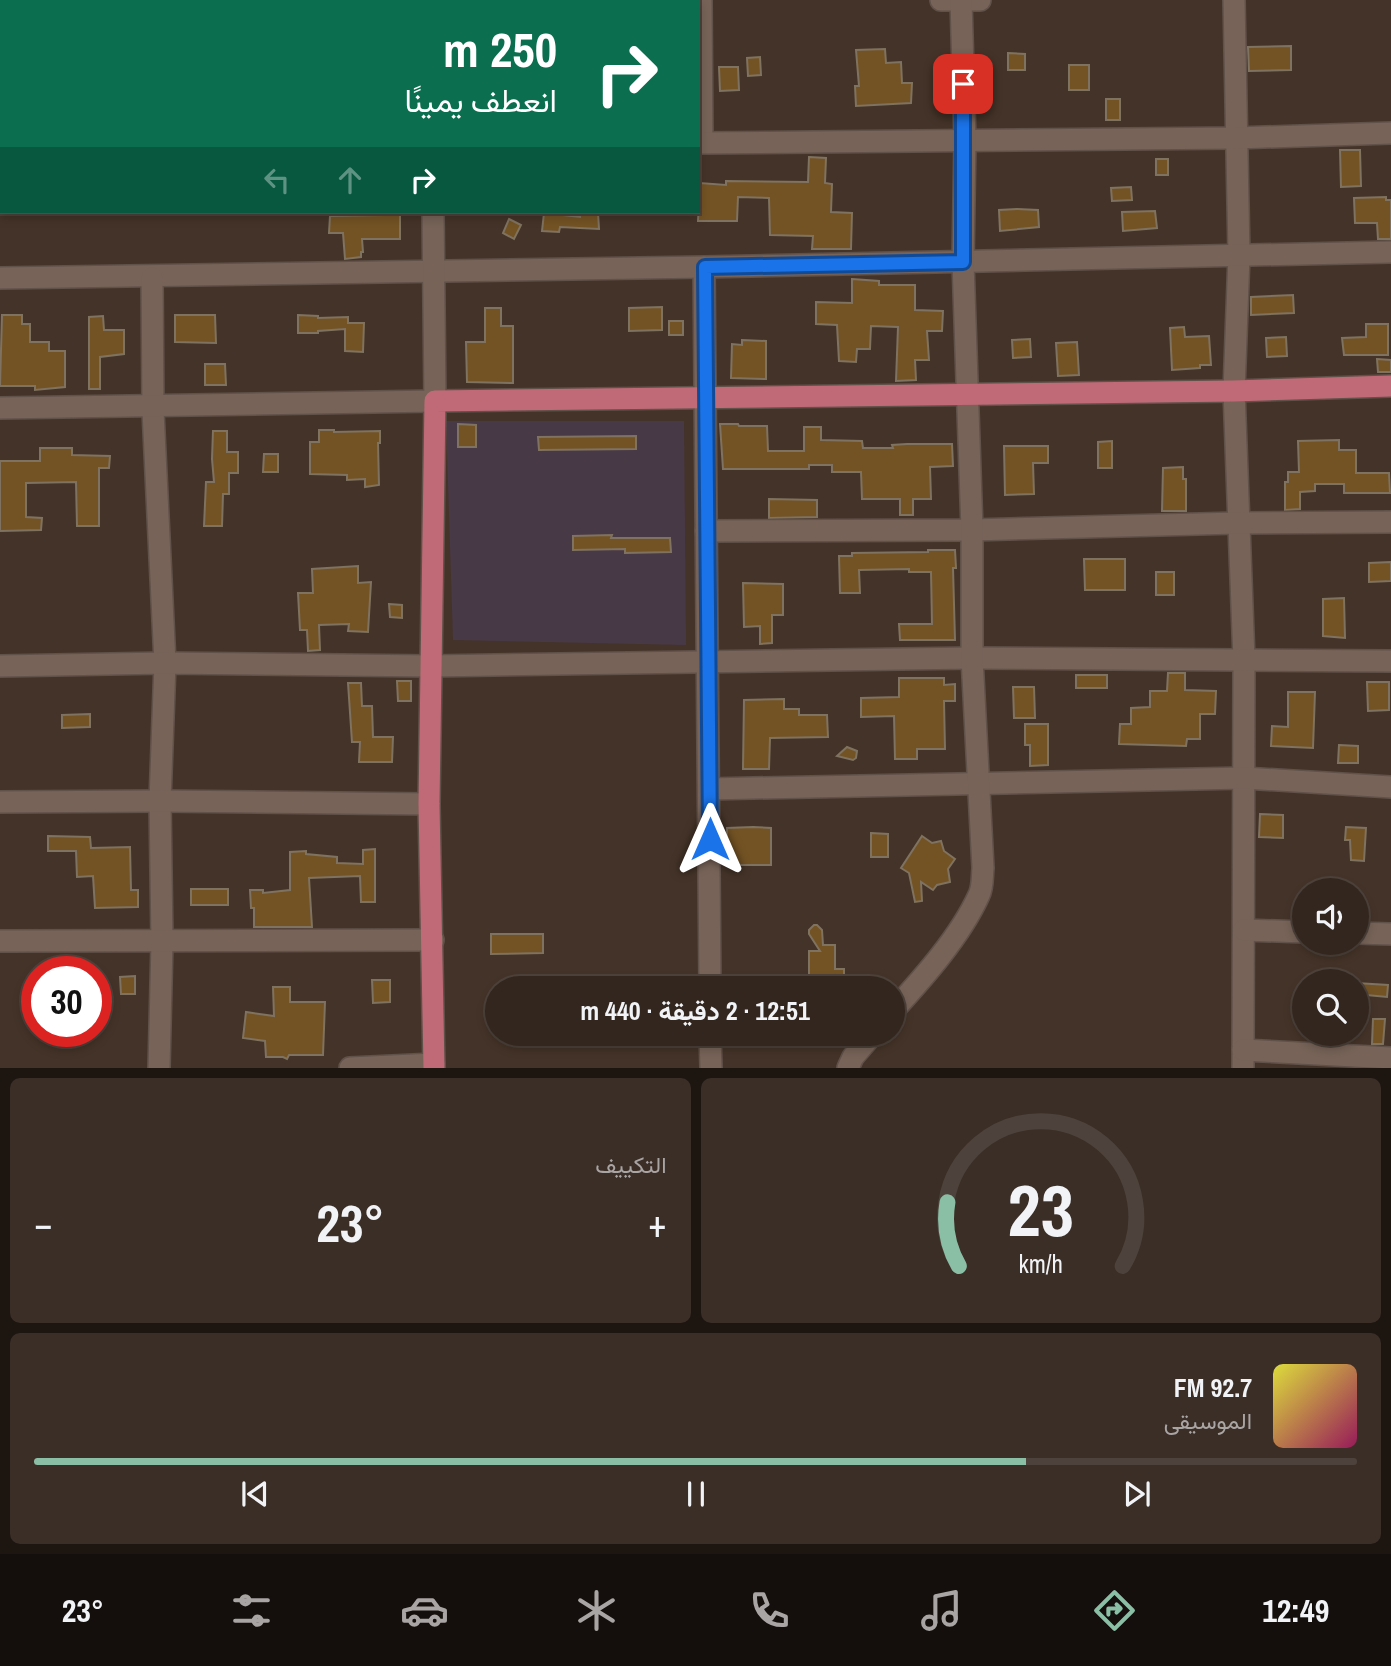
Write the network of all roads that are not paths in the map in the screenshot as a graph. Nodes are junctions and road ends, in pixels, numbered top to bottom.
1 (701, 0) edge
2 (942, 0) edge
3 (961, 0) edge
4 (980, 0) edge
5 (1234, 0) edge
6 (1391, 133) edge
7 (1236, 138) junction
8 (965, 140) junction
9 (700, 142) edge
10 (433, 214) edge
11 (1391, 252) edge
12 (1239, 255) junction
13 (963, 262) junction
14 (705, 267) junction
15 (435, 270) junction
16 (0, 278) edge
17 (152, 278) junction
18 (1391, 386) edge
19 (1234, 391) junction
20 (968, 393) junction
21 (705, 399) junction
22 (435, 401) junction
23 (153, 405) junction
24 (0, 408) edge
25 (1391, 522) edge
26 (1237, 523) junction
27 (972, 530) junction
28 (706, 531) junction
29 (972, 658) junction
30 (1244, 660) junction
31 (1391, 660) edge
32 (708, 661) junction
33 (165, 663) junction
34 (0, 666) edge
35 (431, 666) junction
36 (1244, 778) junction
37 (978, 782) junction
38 (1391, 787) edge
39 (709, 789) junction
40 (160, 801) junction
41 (0, 802) edge
42 (429, 804) junction
43 (1244, 930) junction
44 (1292, 932) edge
45 (1369, 933) edge
46 (1391, 934) edge
47 (433, 940) junction
48 (0, 941) edge
49 (162, 942) junction
50 (710, 976) edge
51 (905, 997) edge
52 (710, 1046) edge
53 (863, 1046) edge
54 (1391, 1058) edge
55 (1243, 1059) edge
56 (434, 1066) edge
57 (159, 1068) edge
58 (350, 1068) edge
59 (710, 1068) edge
60 (848, 1068) edge

1 - 9 street
2 - 3 street
3 - 4 street
3 - 8 street
5 - 7 street
6 - 7 street
7 - 8 street
7 - 12 street
8 - 9 street
8 - 13 street
10 - 15 street
11 - 12 street
12 - 13 street
12 - 19 street
13 - 14 street
13 - 20 street
14 - 15 street
14 - 21 street
15 - 17 street
15 - 22 street
16 - 17 street
17 - 23 street
18 - 19 main road
19 - 20 main road
19 - 26 street
20 - 21 main road
20 - 27 street
21 - 22 main road
21 - 28 street
22 - 23 street
22 - 35 main road
23 - 24 street
23 - 33 street
25 - 26 street
26 - 27 street
26 - 30 street
27 - 28 street
27 - 29 street
28 - 32 street
29 - 30 street
29 - 32 street
29 - 37 street
30 - 31 street
30 - 36 street
32 - 35 street
32 - 39 street
33 - 34 street
33 - 35 street
33 - 40 street
35 - 42 main road
36 - 37 street
36 - 38 street
36 - 43 street
37 - 39 street
37 - 51 street
39 - 50 street
40 - 41 street
40 - 42 street
40 - 49 street
42 - 47 main road
43 - 44 street
43 - 55 street
45 - 46 street
47 - 49 street
47 - 56 main road
48 - 49 street
49 - 57 street
52 - 59 street
53 - 60 street
54 - 55 street
56 - 58 street

